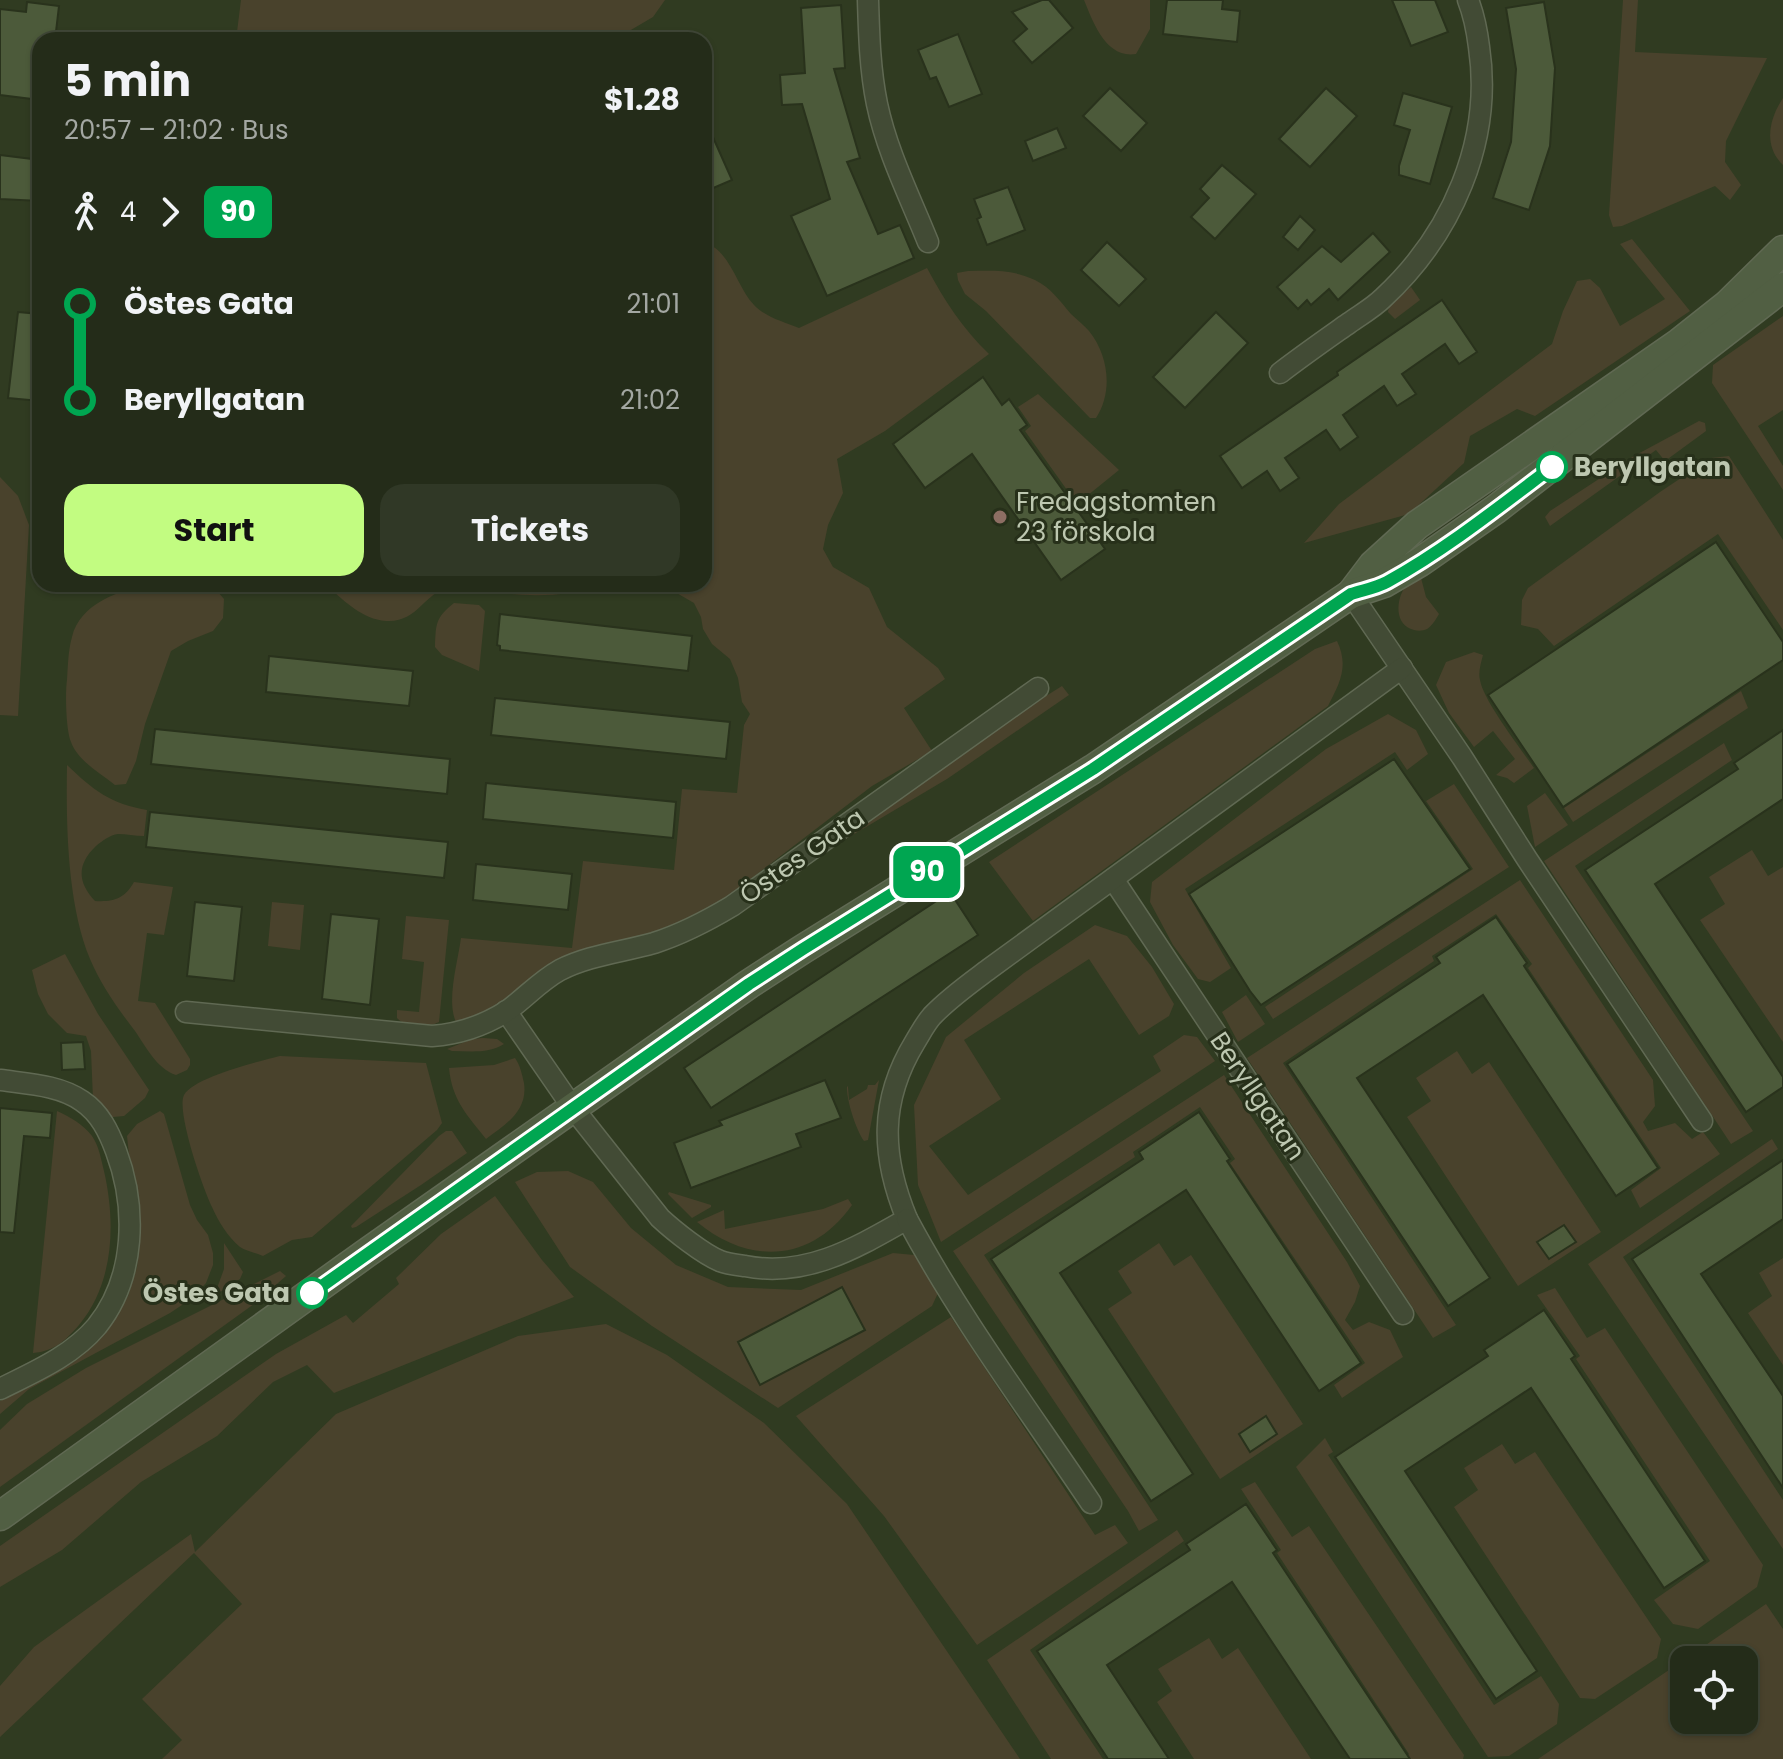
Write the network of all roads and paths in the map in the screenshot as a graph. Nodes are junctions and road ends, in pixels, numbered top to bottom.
1 (868, 0) edge
2 (1468, 0) edge
3 (928, 242) dead end
4 (1783, 250) edge
5 (1783, 287) edge
6 (1280, 373) dead end
7 (1351, 594) junction
8 (1402, 668) junction
9 (1038, 688) dead end
10 (1113, 879) junction
11 (506, 1011) junction
12 (186, 1012) dead end
13 (0, 1080) edge
14 (573, 1108) junction
15 (1702, 1121) dead end
16 (907, 1219) junction
17 (1403, 1314) dead end
18 (0, 1389) edge
19 (1091, 1503) dead end
20 (0, 1516) edge

1 - 3 street
2 - 6 street
4 - 7 street
5 - 7 street
7 - 8 street
7 - 14 street
8 - 10 street
8 - 15 street
9 - 11 street, Östes Gata
10 - 16 street
10 - 17 street, Beryllgatan
11 - 12 street, Östes Gata
11 - 14 street
13 - 18 street
14 - 16 street
14 - 20 street
16 - 19 street

